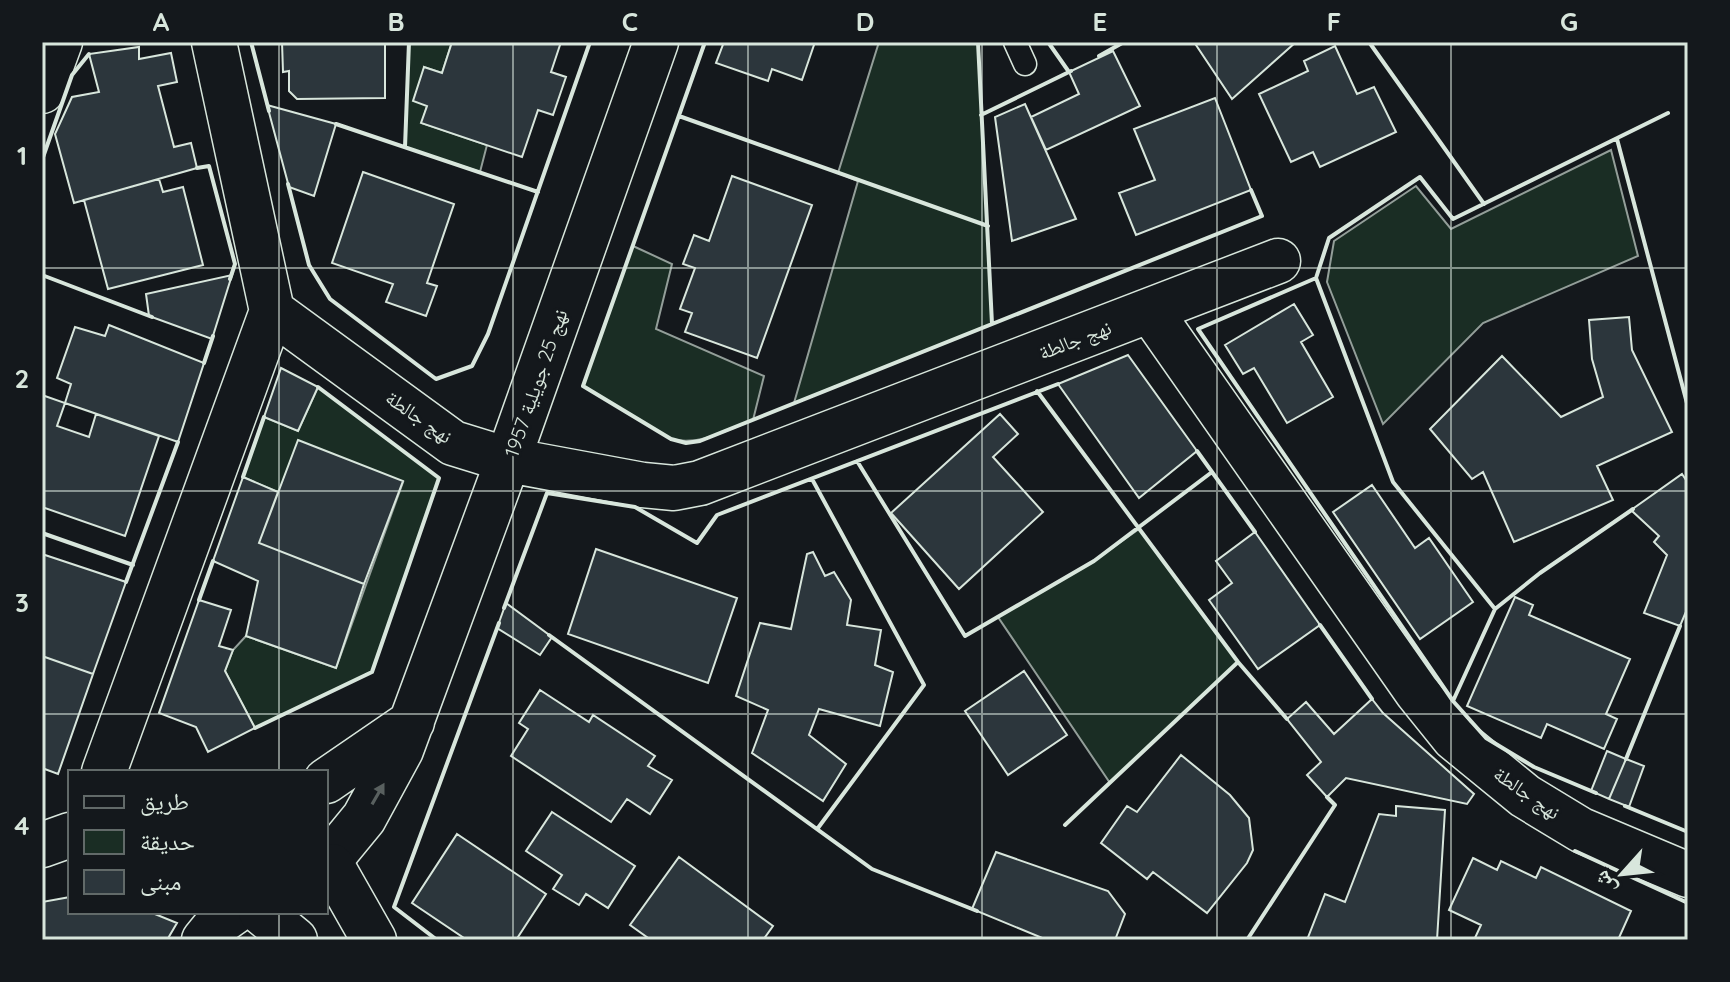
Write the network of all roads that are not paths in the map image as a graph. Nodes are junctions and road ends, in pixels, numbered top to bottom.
1 (60, 42) edge
2 (214, 42) edge
3 (656, 42) edge
4 (1015, 42) edge
5 (1025, 64) dead end
6 (42, 91) edge
7 (1278, 261) dead end
8 (272, 311) junction
9 (1151, 312) junction
10 (508, 460) junction
11 (412, 722) junction
12 (105, 770) edge
13 (328, 780) edge
14 (68, 836) edge
15 (42, 845) edge
16 (68, 852) edge
17 (42, 853) edge
18 (329, 862) edge
19 (1688, 875) edge
20 (231, 914) edge
21 (265, 914) edge
22 (204, 940) edge
23 (295, 940) edge
24 (374, 940) edge

1 - 6 street
2 - 8 street
3 - 10 street, نهج 25 جويلية 1957
4 - 5 lane
7 - 9 street
8 - 10 street, نهج جالطة
8 - 12 street
9 - 10 street, نهج جالطة
9 - 19 street, نهج جالطة
10 - 11 street, نهج 25 جويلية 1957
11 - 13 street
18 -> 11 street, نهج 25 جويلية 1957
14 - 15 street
16 - 17 street
18 - 24 street
20 - 22 street
21 - 23 street

